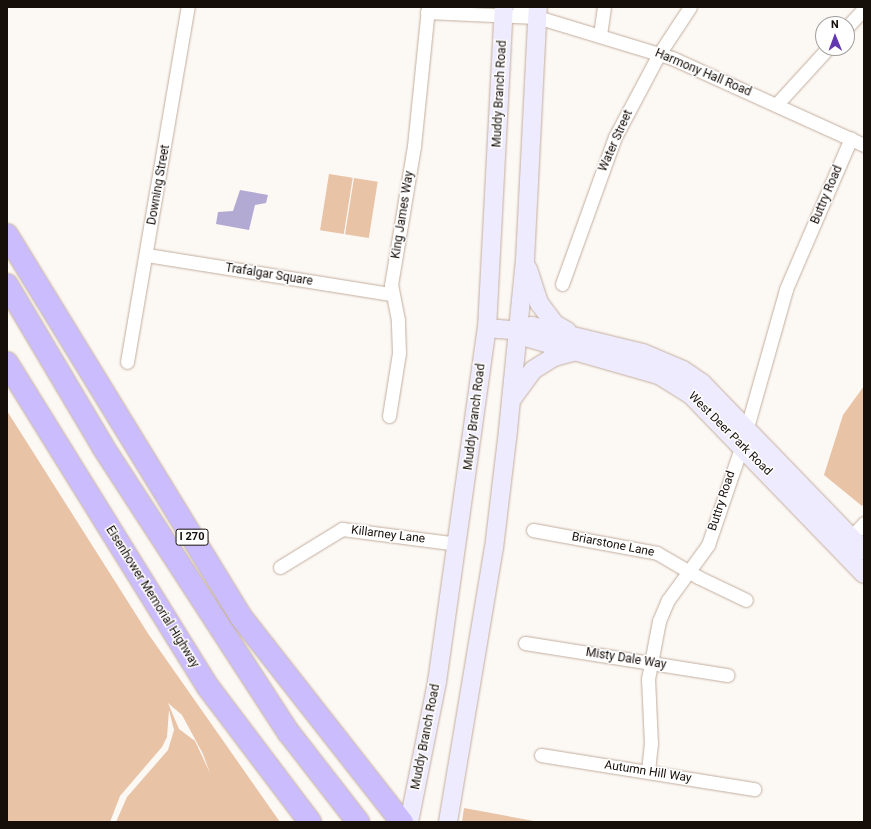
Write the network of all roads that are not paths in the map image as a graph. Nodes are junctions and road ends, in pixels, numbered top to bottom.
1 (188, 7) edge
2 (519, 7) edge
3 (604, 7) edge
4 (690, 7) edge
5 (864, 9) edge
6 (427, 10) edge
7 (504, 12) edge
8 (538, 12) edge
9 (855, 19) edge
10 (600, 35) junction
11 (659, 54) junction
12 (821, 56) edge
13 (776, 105) junction
14 (851, 138) junction
15 (864, 145) edge
16 (7, 235) edge
17 (147, 255) junction
18 (525, 260) junction
19 (562, 284) dead end
20 (7, 285) edge
21 (391, 294) junction
22 (487, 328) junction
23 (519, 331) junction
24 (576, 343) junction
25 (127, 362) dead end
26 (7, 363) edge
27 (511, 400) junction
28 (389, 416) dead end
29 (744, 437) junction
30 (864, 523) edge
31 (533, 530) dead end
32 (852, 536) junction
33 (458, 544) junction
34 (864, 551) edge
35 (280, 567) dead end
36 (689, 571) junction
37 (864, 574) edge
38 (746, 600) dead end
39 (525, 643) dead end
40 (650, 662) junction
41 (727, 674) dead end
42 (541, 756) dead end
43 (648, 771) junction
44 (754, 789) dead end
45 (310, 822) edge
46 (358, 822) edge
47 (402, 822) edge
48 (409, 822) edge
49 (448, 822) edge

1 - 17 street, Downing Street
2 - 8 street
3 - 10 street
4 - 11 street, Water Street
5 - 9 street
6 - 7 street, King James Way
6 - 21 street, King James Way
7 - 8 street, King James Way
7 - 22 main road, Muddy Branch Road
8 - 10 street, Harmony Hall Road
8 - 18 main road
10 - 11 street, Harmony Hall Road
11 - 13 street, Harmony Hall Road
11 - 19 street, Water Street
12 - 13 street
13 - 14 street, Harmony Hall Road
14 - 15 street, Harmony Hall Road
14 - 29 street, Buttry Road
16 - 47 highway, I 270
17 - 21 street, Trafalgar Square
17 - 25 street, Downing Street
18 - 23 main road
18 - 24 main road
20 - 46 highway, I 270
21 - 28 street, King James Way
22 - 23 main road, West Deer Park Road
22 - 33 main road, Muddy Branch Road
23 - 24 main road, West Deer Park Road
23 - 27 main road
24 - 27 main road
24 - 29 main road, West Deer Park Road
26 - 45 highway, Eisenhower Memorial Highway
27 - 49 main road
29 - 32 main road, West Deer Park Road
29 - 36 street, Buttry Road
29 - 37 main road, West Deer Park Road
30 - 32 street
31 - 36 street, Briarstone Lane
32 - 34 main road, West Deer Park Road
33 - 35 street, Killarney Lane
33 - 48 main road, Muddy Branch Road
36 - 38 street, Briarstone Lane
36 - 40 street, Buttry Road
39 - 40 street, Misty Dale Way
40 - 41 street, Misty Dale Way
40 - 43 street, Buttry Road
42 - 43 street, Autumn Hill Way
43 - 44 street, Autumn Hill Way

